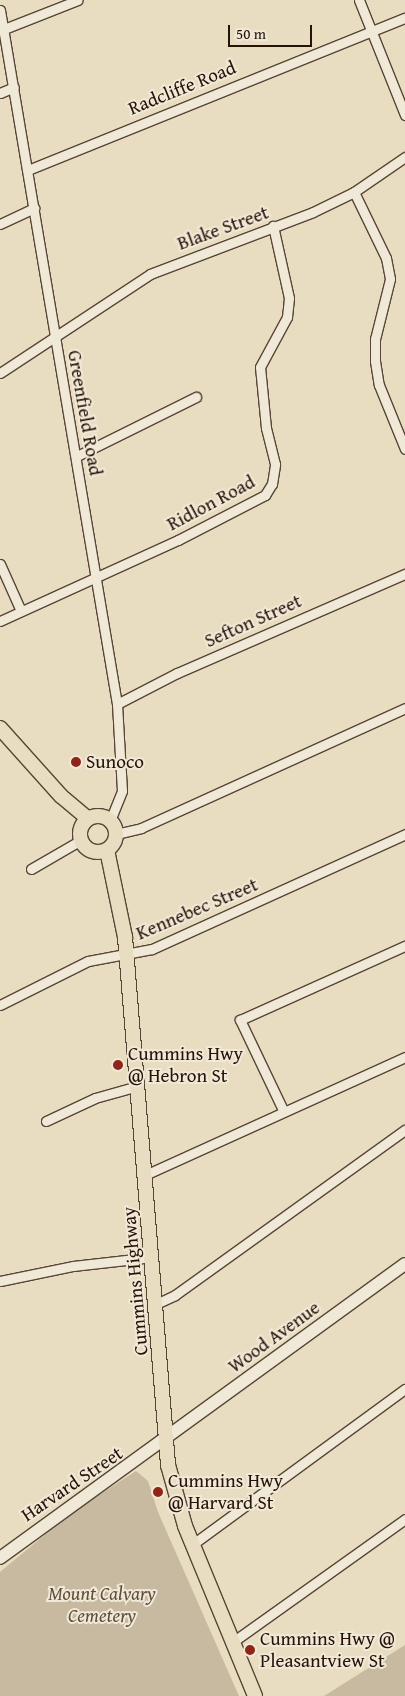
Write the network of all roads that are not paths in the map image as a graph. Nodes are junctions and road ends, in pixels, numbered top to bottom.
1 (78, 0) edge
2 (359, 0) edge
3 (0, 10) edge
4 (405, 18) edge
5 (4, 29) junction
6 (372, 31) junction
7 (14, 87) junction
8 (0, 93) edge
9 (405, 115) edge
10 (405, 157) edge
11 (28, 170) junction
12 (354, 192) junction
13 (34, 208) junction
14 (0, 224) edge
15 (273, 226) junction
16 (55, 336) junction
17 (0, 373) edge
18 (196, 398) dead end
19 (405, 449) edge
20 (76, 456) junction
21 (0, 564) edge
22 (405, 574) edge
23 (94, 578) junction
24 (21, 611) junction
25 (0, 621) edge
26 (117, 704) junction
27 (405, 708) edge
28 (0, 728) edge
29 (88, 819) junction
30 (110, 820) junction
31 (116, 834) junction
32 (405, 834) edge
33 (81, 840) junction
34 (106, 850) junction
35 (31, 869) dead end
36 (405, 946) edge
37 (126, 954) junction
38 (0, 1005) edge
39 (405, 1057) edge
40 (138, 1086) junction
41 (283, 1110) junction
42 (46, 1121) dead end
43 (405, 1130) edge
44 (145, 1175) junction
45 (152, 1258) junction
46 (405, 1264) edge
47 (0, 1281) edge
48 (156, 1304) junction
49 (405, 1389) edge
50 (165, 1440) junction
51 (405, 1519) edge
52 (193, 1544) junction
53 (0, 1558) edge
54 (234, 1641) junction
55 (255, 1696) edge

1 - 5 street
2 - 6 street
3 - 5 street, Greenfield Road
4 - 6 street, Radcliffe Road
5 - 7 street, Greenfield Road
6 - 9 street
6 - 11 street, Radcliffe Road
7 - 8 street
7 - 11 street, Greenfield Road
10 - 12 street, Blake Street
11 - 13 street, Greenfield Road
12 - 15 street, Blake Street
12 - 19 street
13 - 14 street
13 - 16 street, Greenfield Road
15 - 16 street, Blake Street
15 - 23 street, Ridlon Road
16 - 17 street, Blake Street
16 - 20 street, Greenfield Road
18 - 20 street
20 - 23 street, Greenfield Road
21 - 24 street
22 - 26 street, Sefton Street
23 - 24 street, Ridlon Road
23 - 26 street, Greenfield Road
24 - 25 street, Ridlon Road
26 - 30 street, Greenfield Road
27 - 31 street
28 - 29 main road
29 - 30 main road
29 - 33 main road
30 - 31 main road
31 - 34 main road
32 - 37 street, Kennebec Street
33 - 34 main road
33 - 35 street
34 - 37 main road, Cummins Highway
36 - 41 street
37 - 38 street, Kennebec Street
37 - 40 main road, Cummins Highway
39 - 41 street
40 - 42 street
40 - 44 main road, Cummins Highway
41 - 44 street
43 - 48 street
44 - 45 main road, Cummins Highway
45 - 47 street
45 - 48 main road, Cummins Highway
46 - 50 main road, Wood Avenue
48 - 50 main road, Cummins Highway
49 - 52 street
50 - 52 main road, Cummins Highway
50 - 53 main road, Harvard Street
51 - 54 street
52 - 54 main road, Cummins Highway
54 - 55 main road, Cummins Highway

